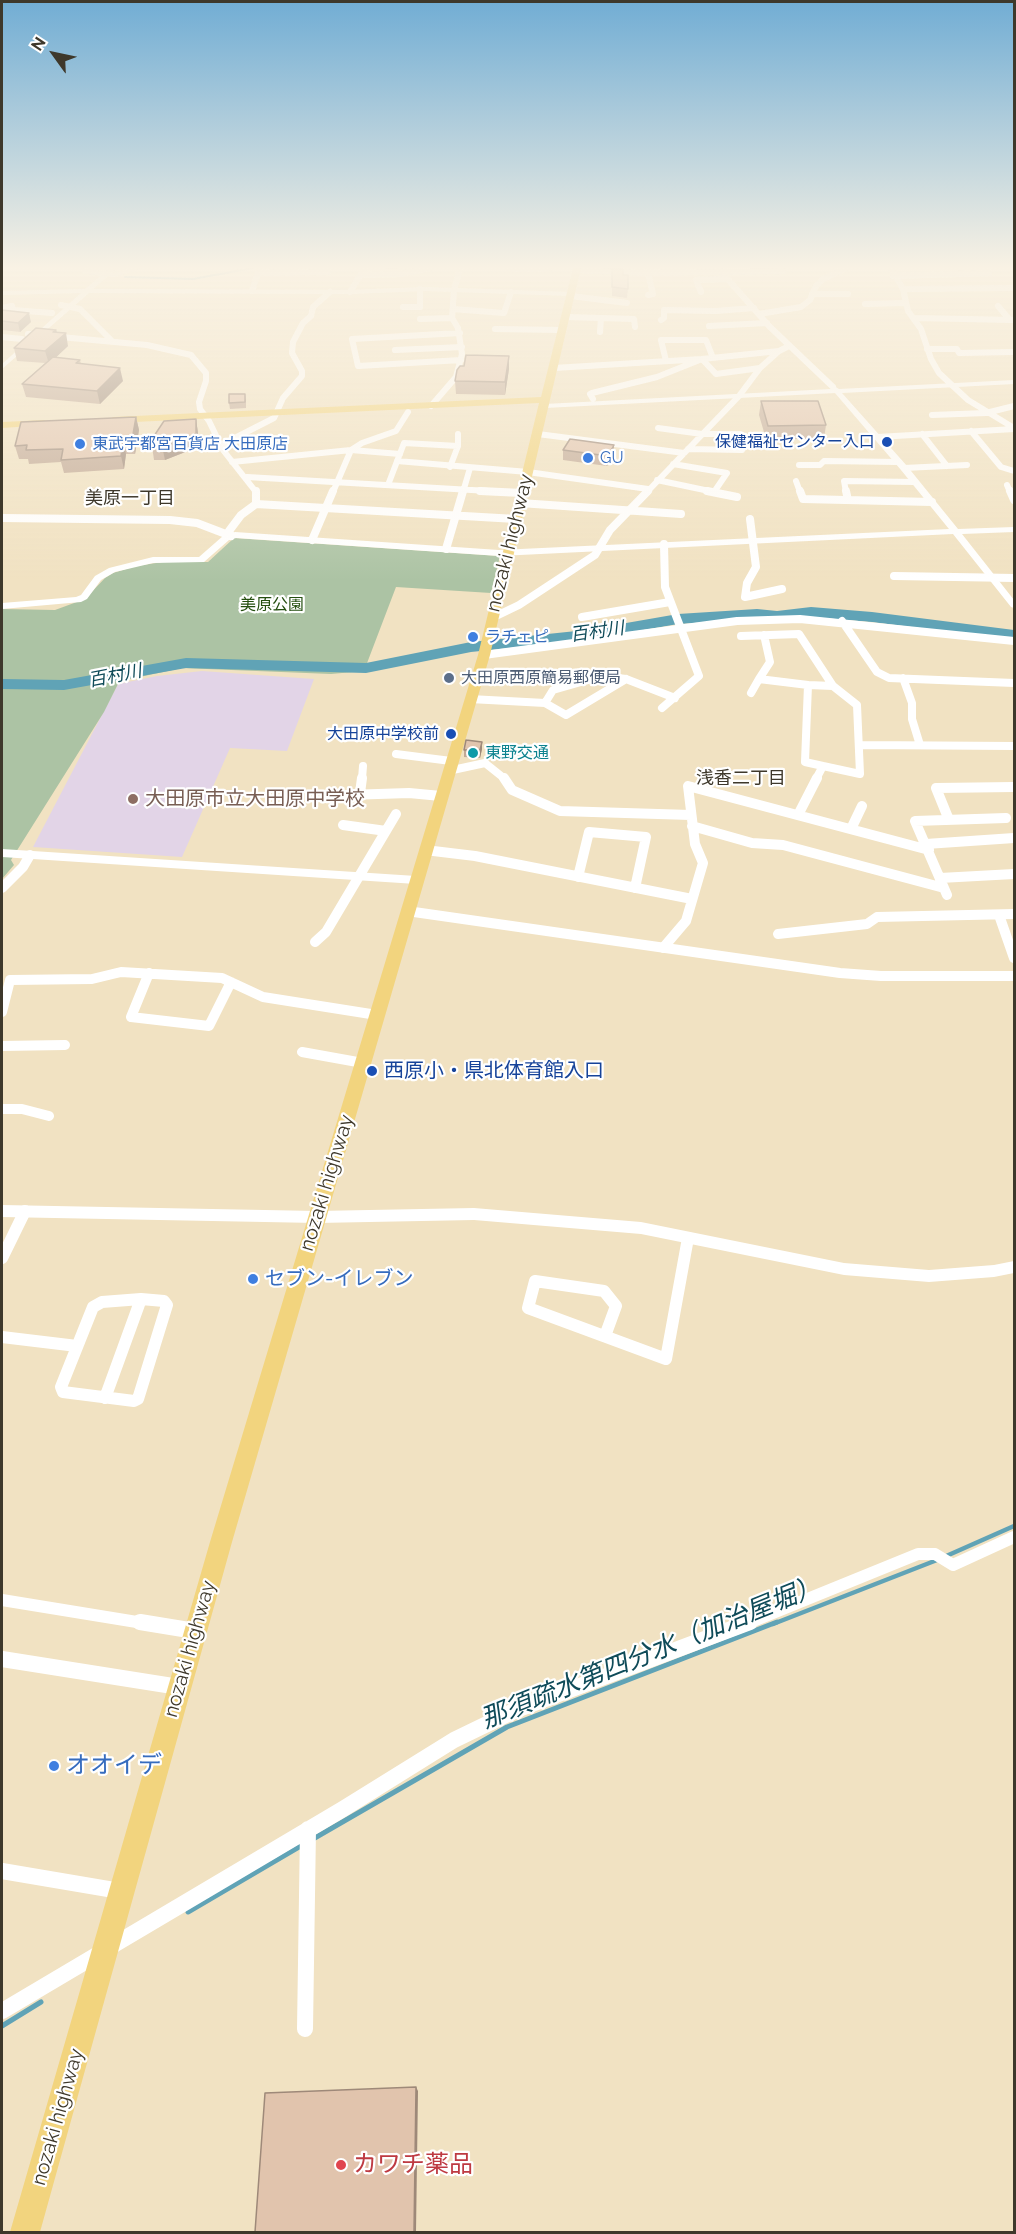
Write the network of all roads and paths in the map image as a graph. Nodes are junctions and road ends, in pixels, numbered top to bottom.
1 (205, 372) edge
2 (302, 372) edge
3 (458, 372) edge
4 (553, 372) edge
5 (671, 372) edge
6 (714, 372) edge
7 (729, 372) edge
8 (757, 372) edge
9 (817, 372) edge
10 (941, 372) edge
11 (1013, 382) edge
12 (950, 384) junction
13 (835, 389) junction
14 (740, 394) junction
15 (592, 399) junction
16 (545, 403) junction
17 (431, 406) junction
18 (1014, 406) edge
19 (408, 412) junction
20 (986, 413) junction
21 (275, 415) junction
22 (932, 416) dead end
23 (207, 418) junction
24 (104, 423) edge
25 (2, 425) edge
26 (658, 428) dead end
27 (1014, 428) edge
28 (2, 430) edge
29 (971, 431) junction
30 (458, 434) dead end
31 (538, 434) junction
32 (702, 434) junction
33 (740, 434) dead end
34 (922, 434) junction
35 (878, 437) junction
36 (740, 442) dead end
37 (221, 445) junction
38 (458, 446) junction
39 (351, 450) junction
40 (686, 451) junction
41 (398, 457) junction
42 (232, 462) junction
43 (673, 464) junction
44 (799, 465) dead end
45 (901, 465) junction
46 (967, 465) dead end
47 (946, 466) junction
48 (450, 467) junction
49 (470, 468) junction
50 (1014, 471) edge
51 (528, 472) junction
52 (247, 477) junction
53 (657, 480) junction
54 (796, 481) dead end
55 (337, 482) junction
56 (915, 482) junction
57 (388, 485) junction
58 (1007, 485) dead end
59 (648, 489) junction
60 (464, 490) junction
61 (714, 492) junction
62 (737, 497) dead end
63 (521, 498) junction
64 (848, 500) junction
65 (1014, 500) edge
66 (932, 502) junction
67 (256, 504) junction
68 (325, 508) junction
69 (627, 511) junction
70 (681, 514) dead end
71 (456, 516) junction
72 (2, 519) edge
73 (516, 519) junction
74 (750, 519) dead end
75 (1014, 530) edge
76 (954, 531) junction
77 (231, 536) junction
78 (312, 540) junction
79 (752, 540) junction
80 (664, 544) junction
81 (601, 548) junction
82 (446, 549) junction
83 (508, 552) junction
84 (894, 576) dead end
85 (991, 576) junction
86 (1014, 578) edge
87 (782, 589) dead end
88 (669, 602) junction
89 (1014, 605) edge
90 (2, 606) edge
91 (582, 617) dead end
92 (492, 618) junction
93 (842, 621) junction
94 (680, 627) junction
95 (764, 635) junction
96 (741, 636) dead end
97 (1014, 641) edge
98 (485, 648) junction
99 (903, 678) junction
100 (626, 679) junction
101 (759, 680) junction
102 (1014, 683) edge
103 (808, 685) junction
104 (833, 686) junction
105 (751, 693) dead end
106 (675, 698) junction
107 (470, 699) junction
108 (545, 703) junction
109 (662, 708) dead end
110 (859, 745) junction
111 (920, 746) junction
112 (1014, 746) edge
113 (396, 754) dead end
114 (363, 766) dead end
115 (450, 766) junction
116 (823, 766) junction
117 (1014, 787) edge
118 (360, 794) junction
119 (347, 795) dead end
120 (441, 796) junction
121 (862, 806) dead end
122 (396, 814) dead end
123 (691, 815) junction
124 (798, 815) junction
125 (1006, 818) dead end
126 (949, 820) junction
127 (343, 825) dead end
128 (692, 826) junction
129 (851, 829) junction
130 (386, 831) junction
131 (1014, 838) edge
132 (928, 847) junction
133 (425, 850) junction
134 (2, 853) edge
135 (30, 855) junction
136 (1014, 874) edge
137 (360, 876) junction
138 (578, 877) junction
139 (940, 878) junction
140 (416, 880) junction
141 (2, 888) edge
142 (635, 888) junction
143 (692, 899) junction
144 (408, 911) junction
145 (1014, 914) edge
146 (999, 915) junction
147 (778, 934) dead end
148 (315, 942) dead end
149 (663, 948) junction
150 (1014, 958) edge
151 (149, 973) junction
152 (1014, 976) edge
153 (231, 982) junction
154 (2, 1012) edge
155 (377, 1015) junction
156 (64, 1045) dead end
157 (2, 1046) edge
158 (302, 1052) dead end
159 (363, 1063) junction
160 (2, 1109) edge
161 (49, 1116) dead end
162 (2, 1211) edge
163 (25, 1211) junction
164 (317, 1217) junction
165 (688, 1238) junction
166 (2, 1258) edge
167 (1014, 1267) edge
168 (141, 1299) junction
169 (605, 1336) junction
170 (2, 1337) edge
171 (77, 1346) junction
172 (105, 1398) junction
173 (1014, 1537) edge
174 (2, 1600) edge
175 (195, 1631) junction
176 (2, 1659) edge
177 (179, 1687) junction
178 (308, 1829) junction
179 (2, 1871) edge
180 (120, 1891) junction
181 (105, 1949) junction
182 (2, 2011) edge
183 (305, 2029) dead end
184 (25, 2232) edge

1 - 23 street
2 - 21 street
3 - 17 street
4 - 16 highway, nozaki highway
5 - 15 street
6 - 7 street
8 - 14 street
9 - 13 street
10 - 12 street
11 - 12 street
12 - 13 street
12 - 20 street
13 - 14 street
13 - 35 street
14 - 15 street
14 - 16 street
14 - 32 street
15 - 16 street
16 - 17 highway
16 - 19 highway
16 - 31 highway, nozaki highway
17 - 21 highway
18 - 20 street
19 - 21 highway
19 - 39 street
20 - 22 street
20 - 27 street
21 - 23 highway
21 - 37 street
23 - 24 highway
23 - 37 street
25 - 28 highway
26 - 32 street
27 - 29 street
29 - 34 street
29 - 50 street
30 - 38 street
31 - 40 street
31 - 51 highway, nozaki highway
32 - 33 street
32 - 40 street
34 - 35 street
34 - 47 street
35 - 45 street
36 - 40 street
37 - 42 street
38 - 41 street
38 - 48 street
39 - 41 street
39 - 42 street
39 - 55 street
40 - 43 street
41 - 48 street
41 - 57 street
42 - 52 street
43 - 53 street
43 - 61 street
44 - 45 street
45 - 47 street
45 - 56 street
46 - 47 street
48 - 49 street
49 - 51 street
49 - 60 street
51 - 59 street
51 - 63 highway, nozaki highway
52 - 55 street
52 - 67 street
53 - 59 street
53 - 61 street
54 - 64 street
55 - 57 street
55 - 68 street
56 - 64 street
56 - 66 street
57 - 60 street
58 - 65 street
59 - 69 street
60 - 63 street
60 - 71 street
61 - 62 street
63 - 69 street
63 - 73 highway, nozaki highway
64 - 66 street
66 - 76 street
67 - 68 street
67 - 77 street
68 - 71 street
68 - 78 street
69 - 70 street
69 - 81 street
71 - 73 street
71 - 82 street
72 - 77 street
73 - 83 highway, nozaki highway
74 - 79 street
75 - 76 street
76 - 79 street
76 - 85 street
77 - 78 street
77 - 90 street
78 - 82 street
79 - 80 street
79 - 87 street
80 - 81 street
80 - 88 street
81 - 83 street
81 - 92 street
82 - 83 street
83 - 92 highway, nozaki highway
84 - 85 street
85 - 86 street
85 - 89 street
88 - 91 street
88 - 94 street
92 - 98 highway, nozaki highway
93 - 94 street
93 - 97 street
93 - 99 street
94 - 98 street
94 - 106 street
95 - 96 street
95 - 101 street
95 - 104 street
98 - 107 highway, nozaki highway
99 - 102 street
99 - 111 street
100 - 106 street
100 - 108 street
100 - 108 street
101 - 103 street
101 - 105 street
103 - 104 street
103 - 116 street
104 - 110 street
106 - 109 street
107 - 108 street
107 - 115 highway, nozaki highway
110 - 111 street
110 - 116 street
111 - 112 street
113 - 115 street
114 - 118 street
115 - 120 highway, nozaki highway
115 - 123 street
116 - 124 street
117 - 126 street
118 - 119 street
118 - 120 street
120 - 133 highway, nozaki highway
121 - 129 street
122 - 130 street
123 - 124 street
123 - 128 street
124 - 129 street
125 - 126 street
126 - 132 street
127 - 130 street
128 - 139 street
128 - 143 street
129 - 132 street
130 - 137 street
131 - 132 street
132 - 139 street
133 - 138 street
133 - 140 highway, nozaki highway
134 - 135 street
135 - 137 street
135 - 141 street
136 - 139 street
137 - 140 street
137 - 148 street
138 - 142 street
138 - 142 street
140 - 144 highway, nozaki highway
142 - 143 street
143 - 149 street
144 - 149 street
144 - 155 highway, nozaki highway
145 - 146 street
146 - 147 street
146 - 150 street
149 - 152 street
151 - 153 street
151 - 153 street
151 - 154 street
153 - 155 street
155 - 159 highway, nozaki highway
156 - 157 street
158 - 159 street
159 - 164 highway, nozaki highway
160 - 161 street
162 - 163 street
163 - 164 street
163 - 166 street
164 - 165 street
164 - 175 highway, nozaki highway
165 - 167 street
165 - 169 street
168 - 171 street
168 - 172 street
168 - 172 street
169 - 169 street
170 - 171 street
171 - 172 street
173 - 178 street
174 - 175 street
175 - 177 highway, nozaki highway
176 - 177 street
177 - 180 highway, nozaki highway
178 - 181 street
178 - 183 street
179 - 180 street
180 - 181 highway, nozaki highway
181 - 182 street
181 - 184 highway, nozaki highway

